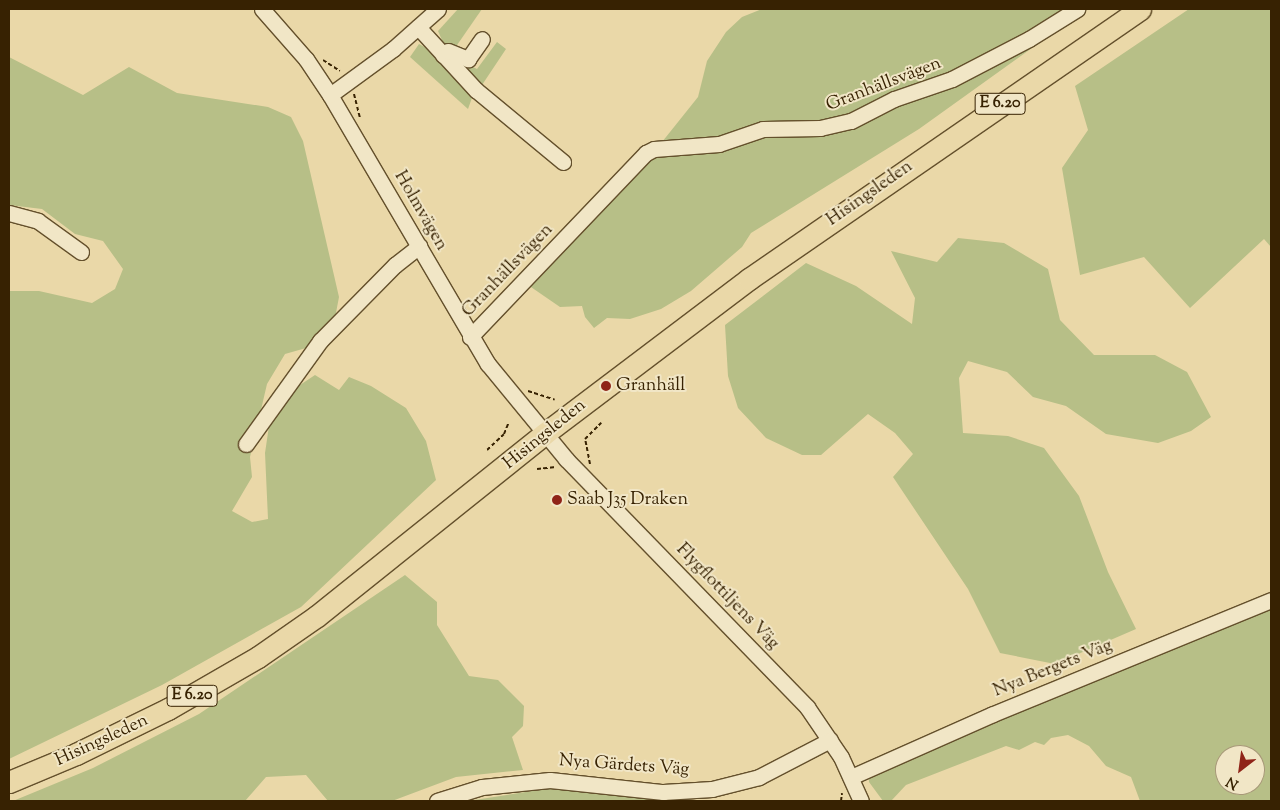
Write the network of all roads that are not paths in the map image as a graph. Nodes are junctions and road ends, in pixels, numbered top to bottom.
1 (262, 9) edge
2 (438, 9) edge
3 (1077, 9) edge
4 (1140, 9) edge
5 (418, 27) junction
6 (482, 39) dead end
7 (443, 55) junction
8 (330, 95) junction
9 (563, 162) dead end
10 (9, 213) edge
11 (419, 246) junction
12 (81, 252) dead end
13 (470, 337) junction
14 (544, 434) junction
15 (246, 444) dead end
16 (1271, 600) edge
17 (830, 740) junction
18 (851, 777) junction
19 (9, 782) edge
20 (857, 798) edge
21 (437, 801) edge

1 - 8 street, Holmvägen
2 - 5 street
3 - 13 street, Granhällsvägen
4 - 14 highway, Hisingsleden / E 6.20
5 - 7 street
5 - 8 street
6 - 7 street
7 - 9 street
8 - 11 street, Holmvägen
10 - 12 street
11 - 13 street, Holmvägen
11 - 15 street
13 - 14 street, Holmvägen
14 - 17 street, Flygflottiljens Väg
14 - 19 highway, Hisingsleden / E 6.20
16 - 18 street, Nya Bergets Väg
17 - 18 street, Flygflottiljens Väg
17 - 21 street, Nya Gärdets Väg
18 - 20 street, Flygflottiljens Väg

